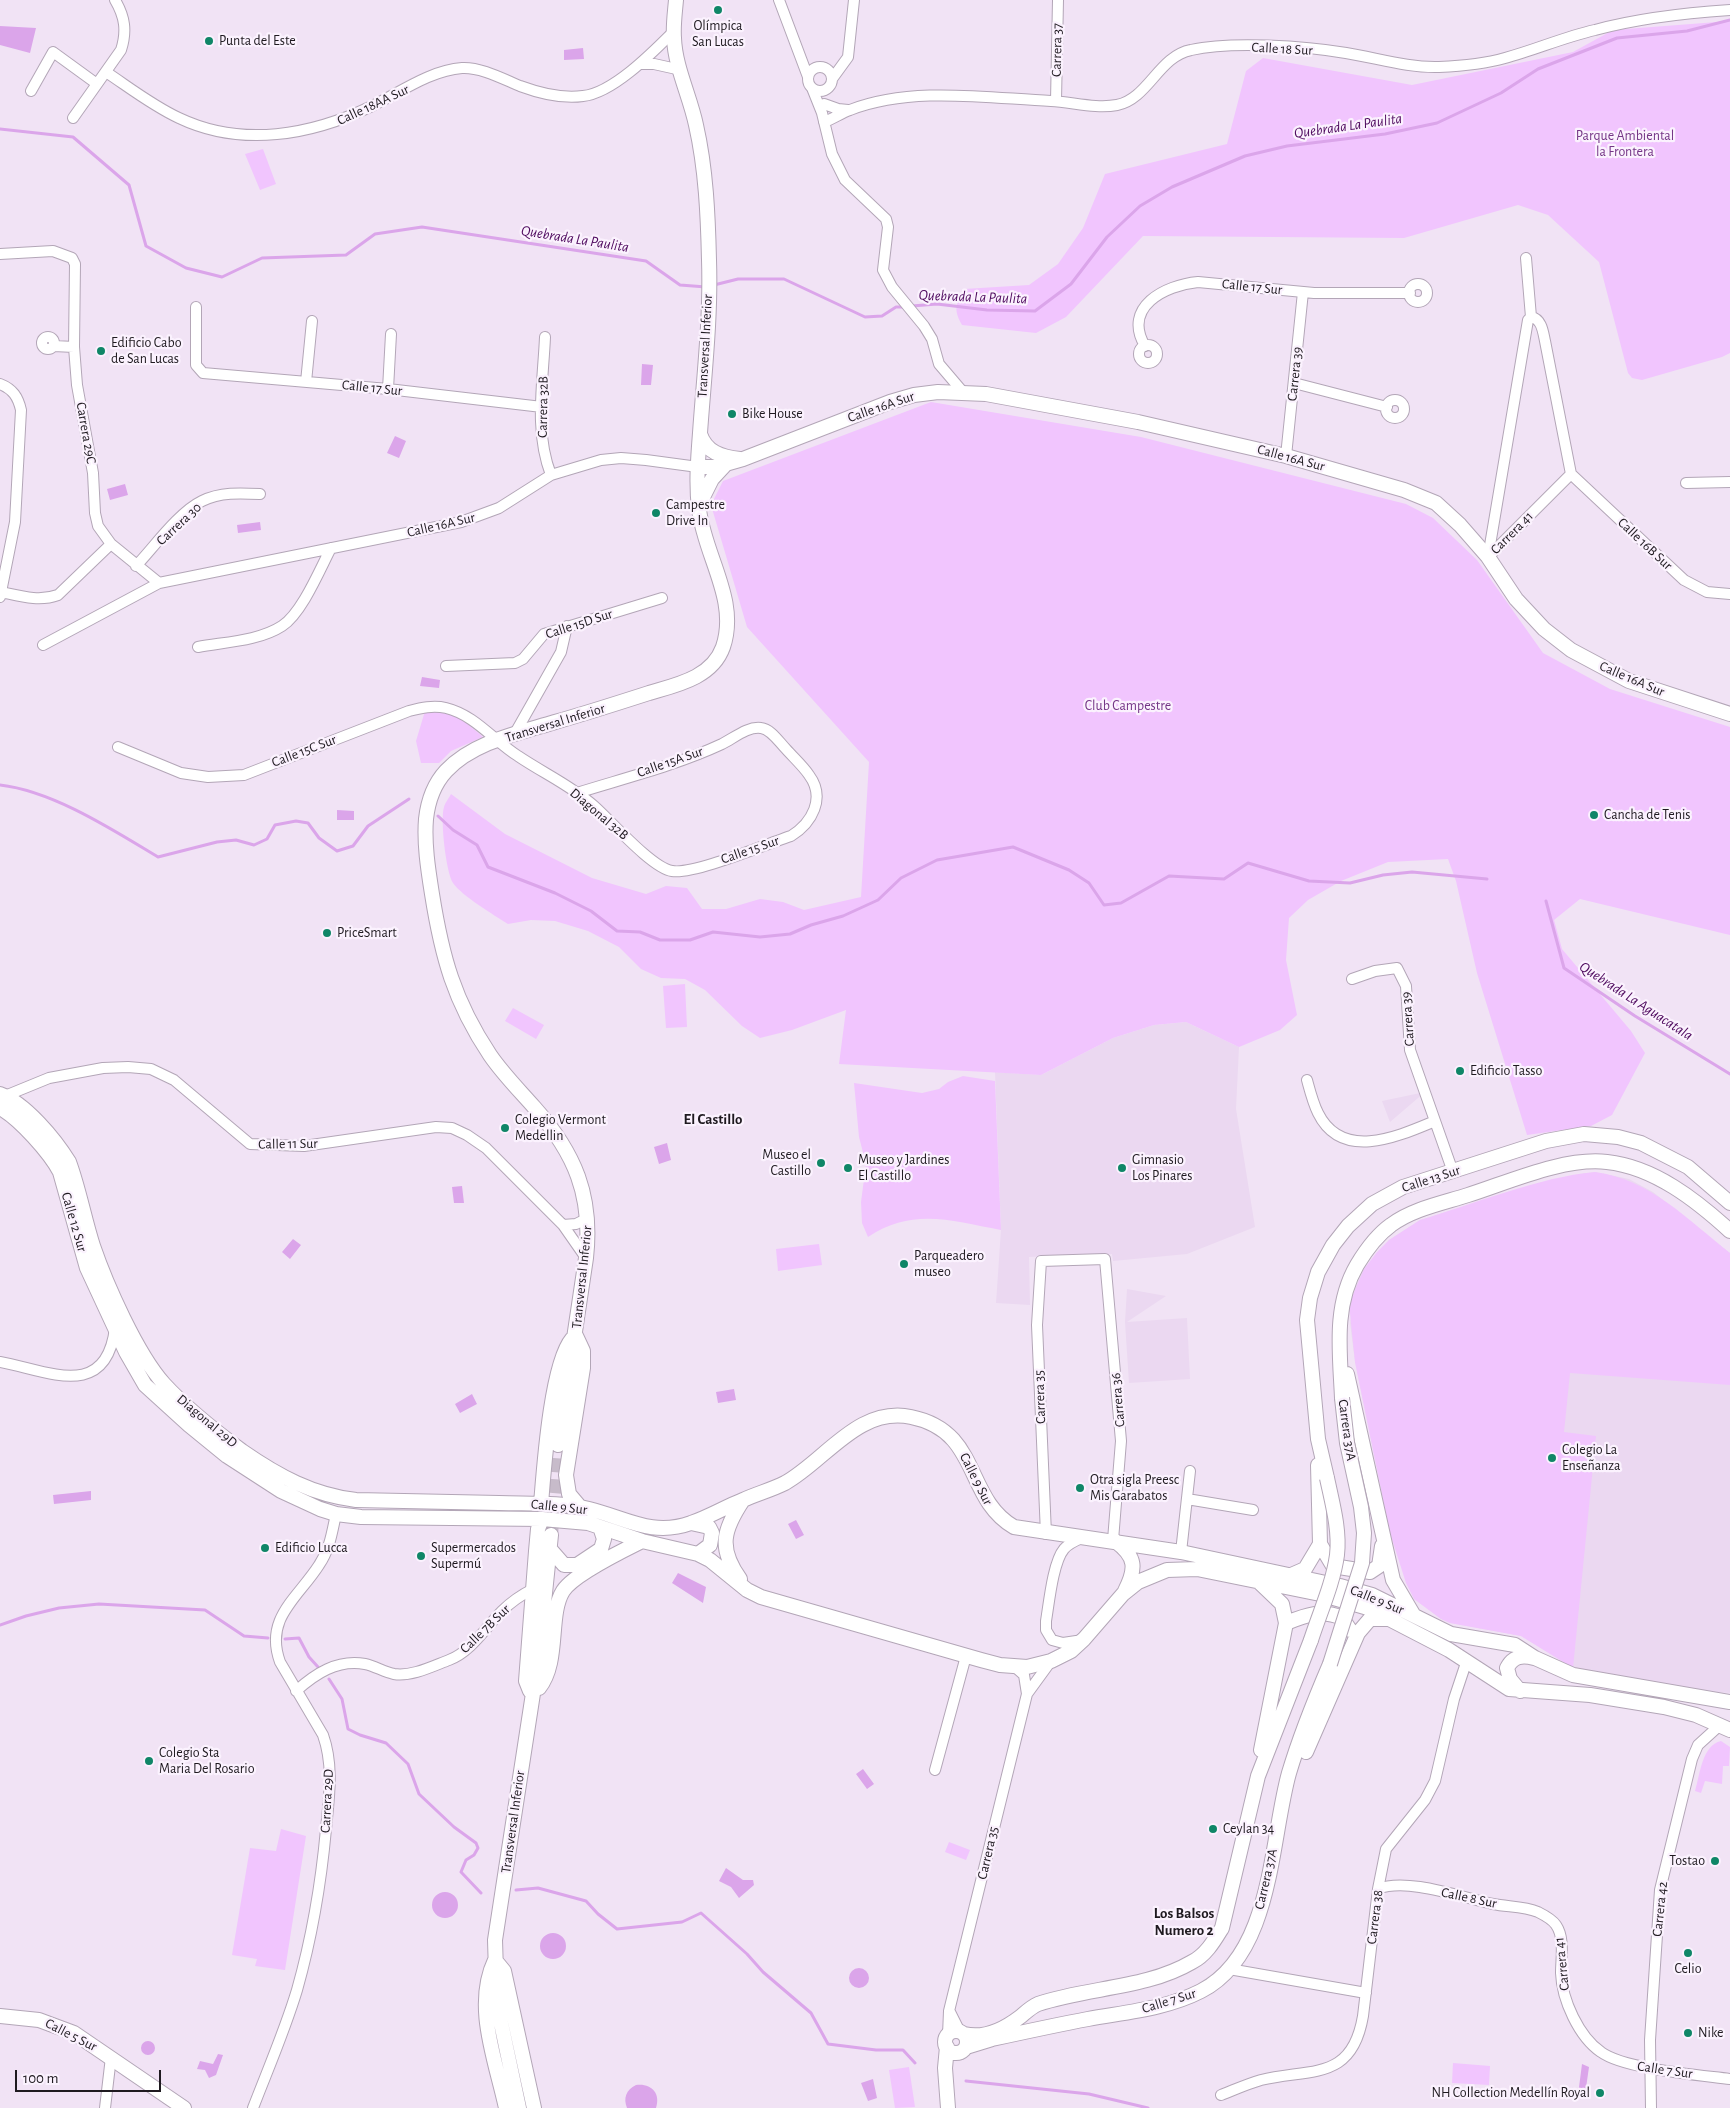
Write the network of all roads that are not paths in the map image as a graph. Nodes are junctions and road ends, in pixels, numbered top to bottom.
1 (114, 0) edge
2 (676, 0) edge
3 (780, 0) edge
4 (854, 0) edge
5 (1058, 0) edge
6 (1730, 10) edge
7 (674, 31) junction
8 (801, 61) junction
9 (640, 64) junction
10 (843, 64) junction
11 (815, 68) junction
12 (827, 69) junction
13 (680, 70) junction
14 (106, 72) junction
15 (808, 78) junction
16 (832, 79) junction
17 (97, 84) junction
18 (812, 88) junction
19 (827, 88) junction
20 (31, 91) dead end
21 (1056, 101) junction
22 (849, 110) junction
23 (823, 113) junction
24 (73, 118) dead end
25 (0, 254) edge
26 (1526, 258) dead end
27 (1303, 292) junction
28 (1410, 293) dead end
29 (196, 307) dead end
30 (1531, 317) junction
31 (312, 321) dead end
32 (391, 334) dead end
33 (545, 337) dead end
34 (54, 346) dead end
35 (1145, 346) dead end
36 (74, 347) junction
37 (306, 382) junction
38 (1294, 383) junction
39 (0, 384) edge
40 (388, 389) junction
41 (962, 391) junction
42 (542, 407) junction
43 (1387, 407) dead end
44 (700, 434) junction
45 (1286, 456) junction
46 (743, 459) junction
47 (725, 465) junction
48 (698, 467) junction
49 (1571, 474) junction
50 (551, 475) junction
51 (1730, 482) edge
52 (1686, 483) dead end
53 (260, 494) dead end
54 (699, 509) junction
55 (111, 544) junction
56 (331, 548) junction
57 (316, 551) junction
58 (1488, 557) junction
59 (323, 564) junction
60 (136, 566) junction
61 (159, 583) junction
62 (0, 594) edge
63 (1730, 594) edge
64 (662, 598) dead end
65 (567, 626) junction
66 (43, 645) dead end
67 (198, 647) dead end
68 (446, 666) dead end
69 (528, 712) junction
70 (1730, 714) edge
71 (533, 729) junction
72 (484, 732) junction
73 (514, 735) junction
74 (497, 741) junction
75 (118, 747) dead end
76 (483, 747) junction
77 (577, 793) junction
78 (815, 810) joint
79 (673, 872) joint
80 (1352, 979) dead end
81 (1307, 1080) dead end
82 (2, 1099) edge
83 (1435, 1122) junction
84 (1453, 1172) junction
85 (1730, 1202) edge
86 (588, 1218) junction
87 (563, 1225) junction
88 (1730, 1231) edge
89 (1333, 1245) joint
90 (586, 1258) junction
91 (1105, 1259) joint
92 (122, 1312) joint
93 (115, 1328) junction
94 (576, 1336) junction
95 (1340, 1344) junction
96 (126, 1352) junction
97 (108, 1356) junction
98 (0, 1362) edge
99 (1318, 1439) junction
100 (558, 1445) tunnel mouth
101 (1190, 1471) dead end
102 (324, 1495) joint
103 (1186, 1498) junction
104 (744, 1500) junction
105 (541, 1504) junction
106 (580, 1507) junction
107 (320, 1509) joint
108 (1253, 1510) dead end
109 (336, 1514) junction
110 (542, 1519) junction
111 (691, 1523) junction
112 (600, 1527) junction
113 (551, 1534) tunnel mouth
114 (1046, 1534) junction
115 (1383, 1535) junction
116 (1085, 1537) junction
117 (1113, 1540) junction
118 (642, 1541) junction
119 (1320, 1544) junction
120 (550, 1549) junction
121 (1181, 1552) junction
122 (698, 1554) junction
123 (1290, 1576) junction
124 (1258, 1582) junction
125 (533, 1589) junction
126 (747, 1590) junction
127 (1123, 1594) junction
128 (1413, 1615) junction
129 (1388, 1619) junction
130 (1286, 1623) junction
131 (1084, 1639) junction
132 (1354, 1640) junction
133 (966, 1656) junction
134 (1536, 1658) junction
135 (1467, 1660) junction
136 (1050, 1661) junction
137 (1016, 1667) junction
138 (296, 1691) junction
139 (1520, 1691) junction
140 (1027, 1694) junction
141 (532, 1696) junction
142 (1730, 1702) edge
143 (1725, 1727) edge
144 (935, 1770) dead end
145 (1258, 1776) junction
146 (1282, 1807) junction
147 (1378, 1889) junction
148 (1556, 1924) joint
149 (494, 1960) junction
150 (1194, 1962) joint
151 (1229, 1969) junction
152 (1366, 1993) junction
153 (0, 2016) edge
154 (957, 2041) junction
155 (1602, 2053) joint
156 (111, 2057) junction
157 (1650, 2067) junction
158 (1730, 2079) edge
159 (1221, 2095) dead end
160 (105, 2108) edge
161 (184, 2108) edge
162 (253, 2108) edge
163 (506, 2108) edge
164 (518, 2108) edge
165 (534, 2108) edge
166 (948, 2108) edge
167 (1651, 2108) edge

1 - 14 street
2 - 7 main road, Transversal Inferior
3 - 8 street
4 - 10 street
5 - 21 street, Carrera 37
6 - 21 street, Calle 18 Sur
7 - 9 street, Calle 18AA Sur
7 - 13 main road, Transversal Inferior
8 - 11 street
8 - 15 street
9 - 13 street
9 - 14 street, Calle 18AA Sur
10 - 12 street
10 - 16 street
11 - 12 street
11 - 15 street
12 - 16 street
13 - 44 main road, Transversal Inferior
14 - 17 street
15 - 18 street
16 - 19 street
17 - 20 street
17 - 24 street
18 - 19 street
18 - 23 street
19 - 23 street
21 - 22 street, Calle 18 Sur
22 - 23 street, Calle 18 Sur
22 - 23 street, Calle 18 Sur
23 - 41 street
25 - 36 street, Carrera 29C
26 - 30 street, Carrera 41
27 - 28 street, Calle 17 Sur
27 - 35 street, Calle 17 Sur
27 - 38 street, Carrera 39
29 - 37 street, Calle 17 Sur
30 - 49 street, Carrera 41
30 - 58 street, Carrera 41
31 - 37 street
32 - 40 street
33 - 42 street, Carrera 32B
34 - 36 street
36 - 55 street, Carrera 29C
37 - 40 street, Calle 17 Sur
38 - 43 street
38 - 45 street, Carrera 39
39 - 62 street
40 - 42 street, Calle 17 Sur
41 - 45 main road, Calle 16A Sur
41 - 46 main road, Calle 16A Sur
42 - 50 street, Carrera 32B
44 - 46 main road
44 - 48 main road, Transversal Inferior
45 - 58 main road, Calle 16A Sur
46 - 47 main road, Calle 16A Sur
47 - 48 main road, Calle 16A Sur
47 - 54 main road
48 - 50 street, Calle 16A Sur
48 - 54 main road, Transversal Inferior
49 - 58 street, Carrera 41
49 - 63 street, Calle 16B Sur
50 - 56 street, Calle 16A Sur
51 - 52 street
53 - 60 street, Carrera 30
54 - 71 main road, Transversal Inferior
55 - 60 street, Carrera 29C
55 - 62 street
56 - 57 street, Calle 16A Sur
56 - 59 street
57 - 59 street
57 - 61 street, Calle 16A Sur
58 - 70 main road, Calle 16A Sur
59 - 67 street
60 - 61 street, Carrera 29C
61 - 66 street, Calle 16A Sur
64 - 65 street, Calle 15D Sur
65 - 68 street, Calle 15D Sur
65 - 69 street
69 - 71 street
69 - 73 street
71 - 73 main road, Transversal Inferior
72 - 74 street, Calle 15C Sur
72 - 75 street, Calle 15C Sur
72 - 76 street
73 - 74 main road, Transversal Inferior
74 - 76 main road, Transversal Inferior
74 - 77 street, Diagonal 32B
76 - 86 main road, Transversal Inferior
77 - 78 street, Calle 15A Sur
77 - 79 street, Diagonal 32B
78 - 79 street, Calle 15 Sur
80 - 83 street, Carrera 39
81 - 83 street
82 - 87 street, Calle 11 Sur
82 - 92 main road, Calle 12 Sur
82 - 93 main road, Calle 12 Sur
83 - 84 street, Carrera 39
84 - 85 main road, Calle 13 Sur
84 - 89 main road, Calle 13 Sur
86 - 87 street
86 - 90 main road, Transversal Inferior
87 - 90 street, Calle 11 Sur
88 - 95 main road, Carrera 37A
89 - 99 main road, Carrera 37A
90 - 94 main road, Transversal Inferior
91 - 114 street, Carrera 35
91 - 117 street, Carrera 36
92 - 102 main road, Diagonal 29D
93 - 96 main road, Calle 12 Sur
93 - 97 street
94 - 100 main road, Transversal Inferior
94 - 105 main road
94 - 106 main road
95 - 115 main road
95 - 146 main road, Carrera 37A, bridge
96 - 97 street
96 - 107 main road, Diagonal 29D
97 - 98 street
99 - 119 main road
99 - 145 main road, Carrera 37A, bridge
101 - 103 street
102 - 105 main road, Calle 9 Sur
103 - 108 street
103 - 121 street
104 - 111 main road, Calle 9 Sur
104 - 114 main road, Calle 9 Sur
104 - 126 main road
105 - 106 main road, Calle 9 Sur
106 - 111 main road, Calle 9 Sur
107 - 109 main road, Calle 9 Sur
109 - 110 main road, Calle 9 Sur
109 - 138 street, Carrera 29D
110 - 112 main road, Calle 9 Sur
110 - 125 main road
111 - 122 main road
112 - 118 main road, Calle 9 Sur
112 - 120 main road
113 - 120 main road, Transversal Inferior
114 - 116 main road, Calle 9 Sur
115 - 119 main road
115 - 128 main road
116 - 117 main road, Calle 9 Sur
116 - 131 street
117 - 121 main road, Calle 9 Sur
117 - 127 main road
118 - 122 main road, Calle 9 Sur
118 - 141 main road
119 - 123 main road
120 - 141 main road, Transversal Inferior
121 - 123 main road, Calle 9 Sur
122 - 126 main road, Calle 9 Sur
123 - 128 main road, Calle 9 Sur
124 - 127 main road, Calle 9 Sur
124 - 129 main road, Calle 9 Sur
124 - 130 main road
125 - 138 street, Calle 7B Sur
125 - 141 main road
126 - 133 main road, Calle 9 Sur
127 - 131 main road, Calle 9 Sur
128 - 134 main road, Calle 9 Sur
129 - 132 main road
129 - 135 main road, Calle 9 Sur
130 - 132 main road
130 - 145 main road
131 - 136 main road, Calle 9 Sur
132 - 146 main road
133 - 137 main road, Calle 9 Sur
133 - 144 street
134 - 139 main road
134 - 142 main road, Calle 9 Sur
135 - 139 main road, Calle 9 Sur
135 - 147 street, Carrera 38
136 - 137 main road, Calle 9 Sur
136 - 140 street, Carrera 35
137 - 140 street
138 - 162 street, Carrera 29D
139 - 143 main road, Calle 9 Sur
140 - 154 street, Carrera 35
141 - 149 main road, Transversal Inferior
143 - 157 street, Carrera 42
145 - 150 main road, Carrera 37A
146 - 151 main road, Carrera 37A
147 - 148 street, Calle 8 Sur
147 - 152 street, Carrera 38
148 - 155 street, Carrera 41
149 - 163 main road
149 - 164 main road, Transversal Inferior
149 - 165 main road
150 - 154 main road, Calle 7 Sur
151 - 152 street
151 - 154 main road, Calle 7 Sur
152 - 159 street, Carrera 38
153 - 156 main road, Calle 5 Sur
154 - 166 main road, Carrera 35
155 - 157 street, Calle 7 Sur
156 - 160 street
156 - 161 main road, Calle 5 Sur
157 - 158 street, Calle 7 Sur
157 - 167 street, Carrera 42

